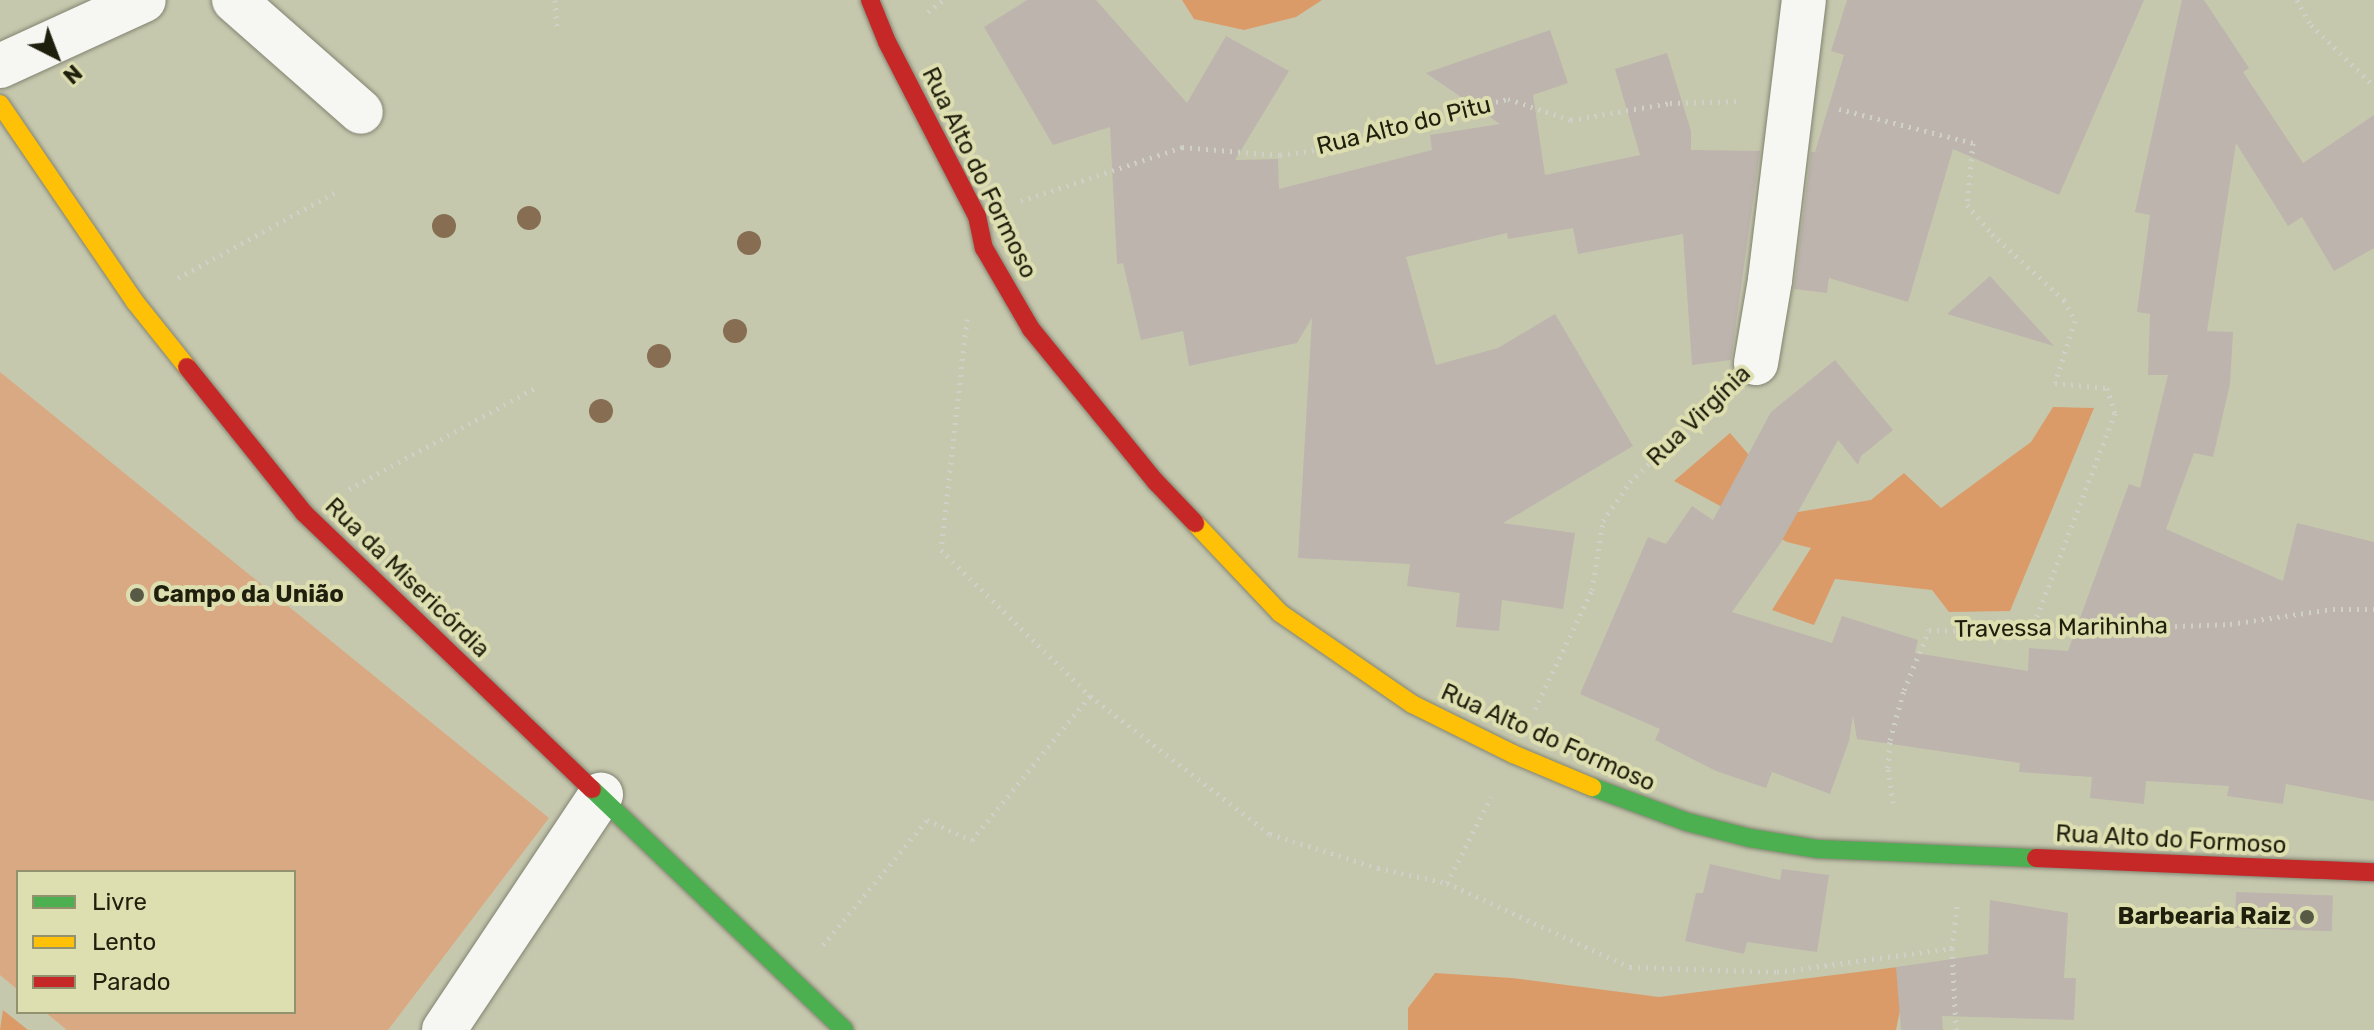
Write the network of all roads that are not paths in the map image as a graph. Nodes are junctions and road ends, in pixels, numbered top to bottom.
1 (144, 0) edge
2 (234, 0) edge
3 (870, 0) edge
4 (1804, 0) edge
5 (0, 66) edge
6 (0, 104) edge
7 (361, 112) dead end
8 (1756, 363) road end
9 (601, 795) junction
10 (2374, 872) edge
11 (444, 1030) edge
12 (844, 1030) edge

1 - 5 street
2 - 7 street
3 - 10 street, Rua Alto do Formoso
4 - 8 street, Rua Virgínia
6 - 9 street, Rua da Misericórdia
9 - 11 street
9 - 12 street, Rua da Misericórdia

